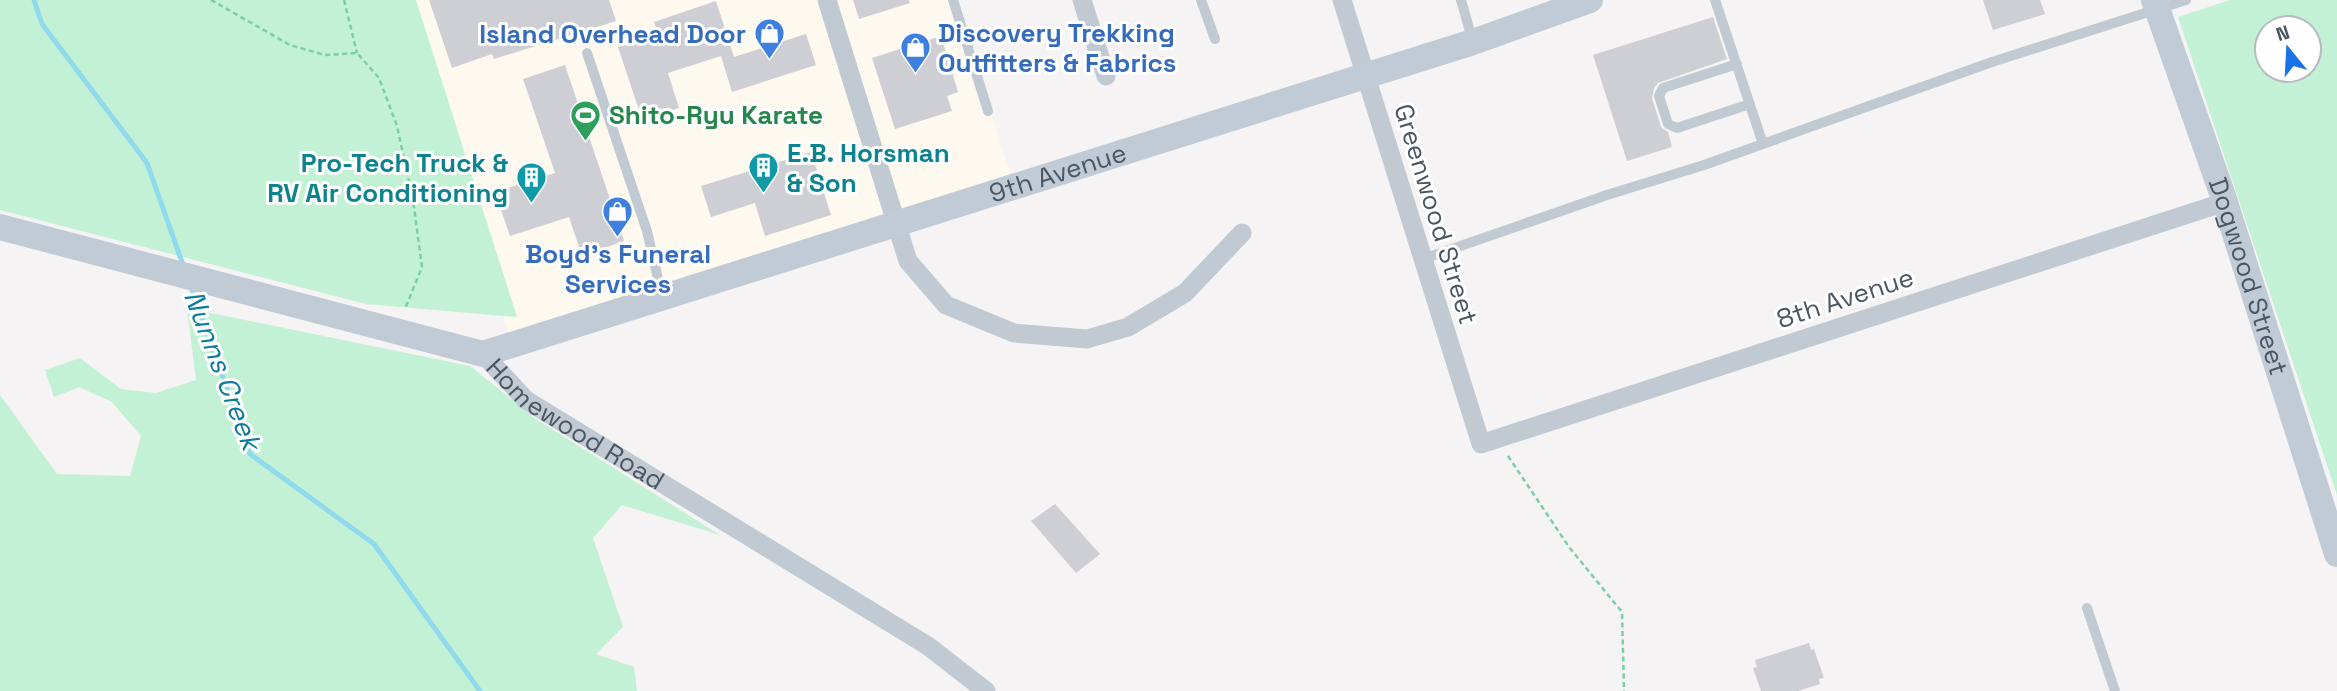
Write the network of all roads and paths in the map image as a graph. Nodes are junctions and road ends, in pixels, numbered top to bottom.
1 (211, 0) edge
2 (344, 0) edge
3 (827, 0) edge
4 (953, 0) edge
5 (1082, 0) edge
6 (1201, 0) edge
7 (1342, 0) edge
8 (1461, 0) edge
9 (1590, 0) edge
10 (1715, 0) edge
11 (2186, 0) edge
12 (2156, 5) edge
13 (1215, 39) dead end
14 (1473, 42) junction
15 (357, 53) junction
16 (587, 54) dead end
17 (1737, 64) junction
18 (1106, 76) dead end
19 (1366, 76) junction
20 (1750, 104) junction
21 (988, 111) dead end
22 (1763, 144) junction
23 (2225, 202) junction
24 (897, 222) junction
25 (0, 227) edge
26 (1242, 233) dead end
27 (1423, 259) junction
28 (662, 296) junction
29 (405, 309) dead end
30 (483, 354) junction
31 (1488, 441) junction
32 (2337, 554) edge
33 (2087, 608) dead end
34 (986, 691) edge
35 (1623, 691) edge
36 (2115, 691) edge

1 - 15 path
2 - 15 path
3 - 24 street
4 - 21 lane
5 - 18 street
6 - 13 lane
7 - 19 street, Greenwood Street
8 - 14 lane
9 - 14 main road, 9th Avenue
10 - 17 lane
11 - 12 lane
12 - 22 lane
12 - 23 main road, Dogwood Street
14 - 19 main road, 9th Avenue
15 - 29 path
16 - 28 lane
17 - 20 lane
17 - 20 lane
19 - 24 main road, 9th Avenue
19 - 27 street, Greenwood Street
20 - 22 lane
22 - 27 lane
23 - 31 street, 8th Avenue
23 - 32 main road, Dogwood Street
24 - 26 street
24 - 28 main road, 9th Avenue
25 - 30 main road, Homewood Road
27 - 31 street, Greenwood Street
28 - 30 main road, 9th Avenue
30 - 34 street, Homewood Road
31 - 35 path
33 - 36 lane

